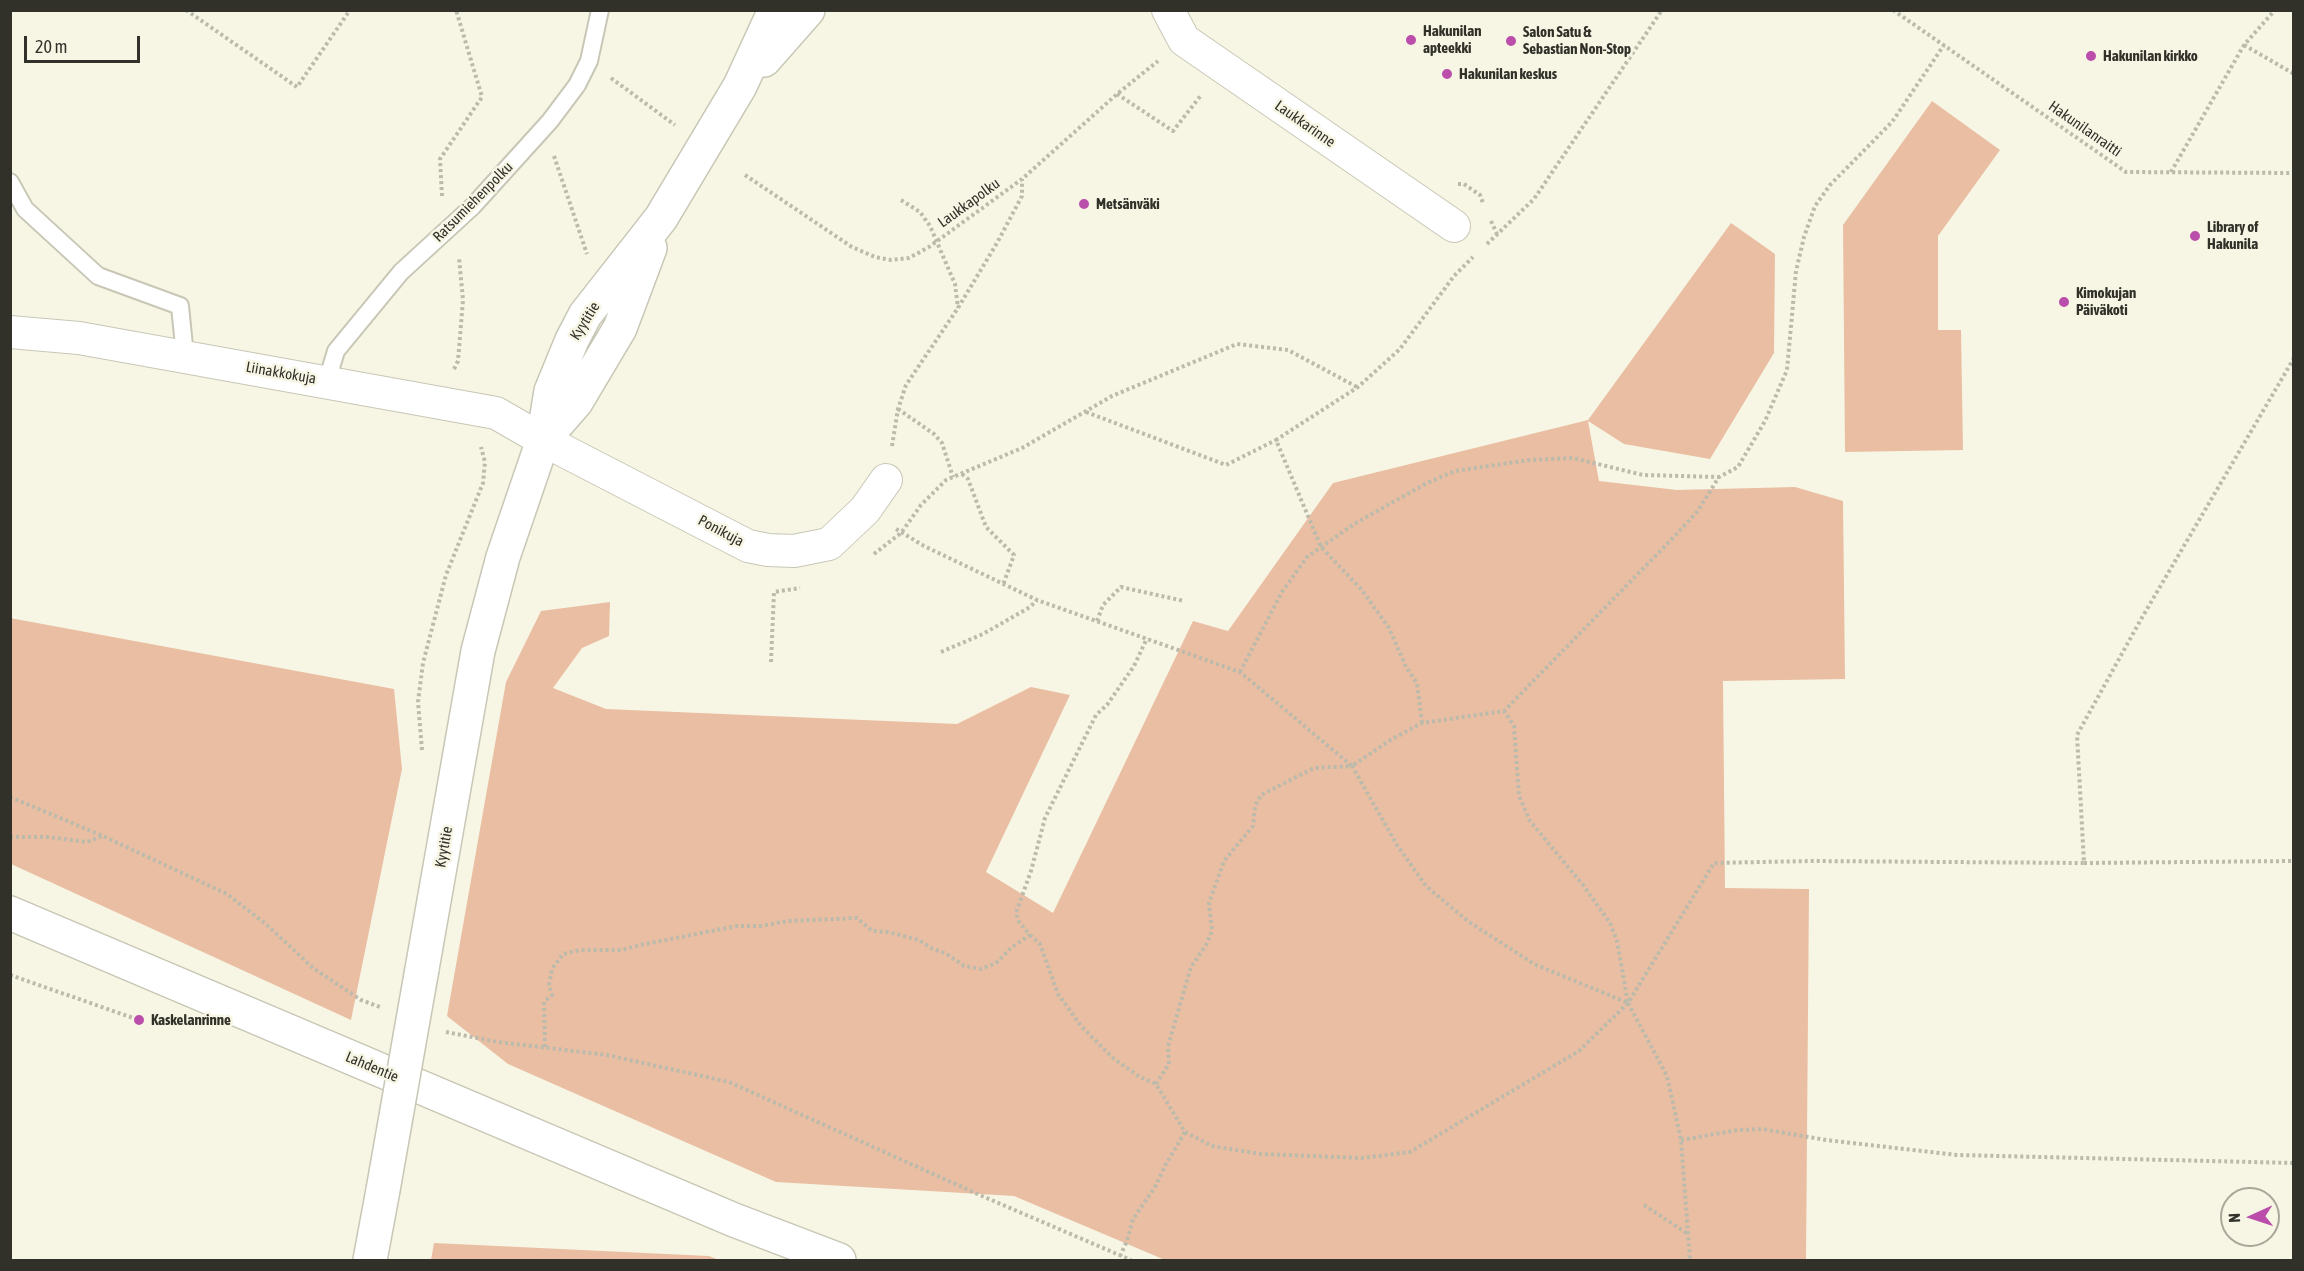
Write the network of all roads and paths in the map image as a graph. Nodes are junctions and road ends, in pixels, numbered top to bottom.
1 (186, 10) edge
2 (350, 10) edge
3 (456, 10) edge
4 (600, 10) edge
5 (775, 10) edge
6 (808, 10) edge
7 (1168, 10) edge
8 (1662, 10) edge
9 (1893, 10) edge
10 (2275, 10) edge
11 (1184, 40) junction
12 (1944, 45) junction
13 (2244, 45) junction
14 (589, 61) junction
15 (1223, 67) junction
16 (2294, 74) edge
17 (740, 86) junction
18 (1117, 94) junction
19 (550, 121) junction
20 (678, 126) dead end
21 (2171, 172) junction
22 (2294, 174) edge
23 (745, 175) dead end
24 (1022, 179) junction
25 (10, 182) edge
26 (900, 200) dead end
27 (473, 206) junction
28 (456, 221) junction
29 (1454, 226) dead end
30 (936, 242) junction
31 (1483, 248) dead end
32 (588, 255) dead end
33 (1475, 255) dead end
34 (958, 308) junction
35 (10, 332) edge
36 (185, 356) junction
37 (2294, 358) edge
38 (451, 376) dead end
39 (327, 381) junction
40 (1358, 387) junction
41 (898, 409) junction
42 (1086, 412) junction
43 (543, 440) junction
44 (1276, 440) junction
45 (961, 473) junction
46 (953, 477) junction
47 (1719, 477) junction
48 (886, 480) joint
49 (865, 510) junction
50 (901, 533) junction
51 (1321, 547) junction
52 (1003, 585) junction
53 (774, 592) dead end
54 (1037, 600) junction
55 (1184, 601) dead end
56 (1097, 621) junction
57 (1147, 638) junction
58 (941, 652) dead end
59 (771, 662) dead end
60 (1240, 672) junction
61 (1504, 711) junction
62 (1422, 723) junction
63 (1352, 766) junction
64 (10, 797) edge
65 (103, 836) junction
66 (10, 837) edge
67 (2294, 861) edge
68 (2084, 863) junction
69 (10, 913) edge
70 (1030, 935) junction
71 (10, 975) edge
72 (1629, 1003) junction
73 (382, 1008) dead end
74 (140, 1020) dead end
75 (437, 1030) dead end
76 (545, 1047) junction
77 (1156, 1084) junction
78 (1185, 1132) junction
79 (1681, 1140) junction
80 (2294, 1163) edge
81 (1644, 1205) dead end
82 (734, 1220) junction
83 (1689, 1235) junction
84 (1120, 1256) junction
85 (370, 1260) edge
86 (818, 1260) edge
87 (839, 1260) edge
88 (1131, 1260) edge
89 (1690, 1260) edge

1 - 2 path
3 - 27 path
4 - 14 lane, Ratsumiehenpolku
5 - 17 main road, Kyytitie
6 - 17 main road, Kyytitie
7 - 11 street, Laukkarinne
8 - 31 path
9 - 12 path, Hakunilanraitti
10 - 13 path
11 - 15 street, Laukkarinne
11 - 18 path, Laukkapolku
12 - 21 path, Hakunilanraitti
12 - 47 path
13 - 16 path
13 - 21 path
14 - 19 lane, Ratsumiehenpolku
14 - 20 path
15 - 18 path
15 - 29 street, Laukkarinne
17 - 43 main road, Kyytitie
18 - 24 path, Laukkapolku
19 - 27 lane, Ratsumiehenpolku
19 - 32 path
21 - 22 path, Hakunilanraitti
23 - 30 path, Laukkapolku
24 - 30 path, Laukkapolku
24 - 34 path
25 - 36 lane
26 - 30 path
27 - 28 lane, Ratsumiehenpolku
28 - 38 path
28 - 39 lane, Ratsumiehenpolku
30 - 34 path
33 - 40 path
34 - 41 path
35 - 36 street, Liinakkokuja
36 - 39 street, Liinakkokuja
37 - 68 path
39 - 43 street, Liinakkokuja
40 - 42 path
40 - 44 path
41 - 46 path
41 - 48 path
42 - 44 path
42 - 45 path
43 - 49 street, Ponikuja
43 - 85 main road, Kyytitie, bridge
44 - 51 path
45 - 46 path
45 - 52 path
46 - 50 path
47 - 51 path
47 - 61 path
48 - 49 street, Ponikuja
49 - 50 path
50 - 52 path
51 - 60 path
51 - 62 path
52 - 54 path
53 - 59 path
54 - 56 path
54 - 58 path
55 - 56 path
56 - 57 path
57 - 60 path
57 - 70 path
60 - 63 path
61 - 62 path
61 - 72 path
62 - 63 path
63 - 72 path
63 - 77 path
64 - 65 path
65 - 66 path
65 - 73 path
67 - 68 path
68 - 72 path
69 - 82 main road, Lahdentie
70 - 76 path
70 - 77 path
71 - 74 path
72 - 78 path
72 - 79 path
75 - 76 path
76 - 84 path
77 - 78 path
78 - 84 path
79 - 80 path
79 - 83 path
81 - 83 path
82 - 86 main road, Lahdentie
82 - 87 main road, Lahdentie
83 - 89 path
84 - 88 path

